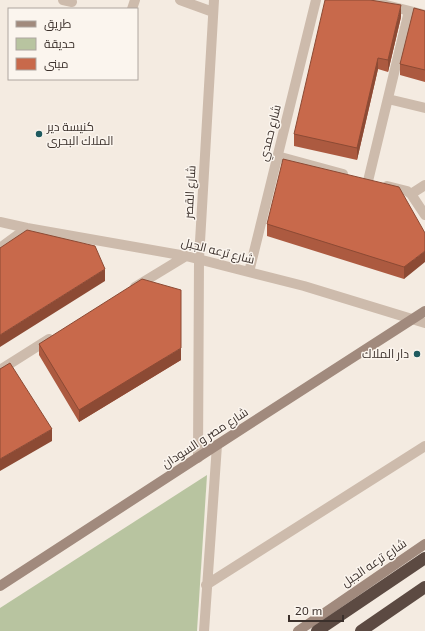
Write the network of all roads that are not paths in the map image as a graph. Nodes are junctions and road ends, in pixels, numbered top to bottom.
1 (180, 0) edge
2 (214, 0) edge
3 (316, 0) edge
4 (366, 0) edge
5 (410, 11) junction
6 (213, 12) junction
7 (425, 15) edge
8 (388, 99) junction
9 (425, 108) edge
10 (277, 156) junction
11 (361, 179) junction
12 (425, 185) edge
13 (411, 194) junction
14 (425, 215) edge
15 (0, 222) edge
16 (27, 228) junction
17 (0, 248) edge
18 (186, 256) junction
19 (199, 259) junction
20 (248, 272) junction
21 (126, 292) edge
22 (425, 312) edge
23 (413, 319) junction
24 (425, 323) edge
25 (60, 333) edge
26 (0, 370) edge
27 (217, 445) junction
28 (425, 446) edge
29 (198, 458) junction
30 (425, 544) edge
31 (425, 558) edge
32 (206, 585) junction
33 (0, 586) edge
34 (425, 587) edge
35 (204, 631) edge
36 (298, 631) edge
37 (317, 631) edge
38 (361, 631) edge

1 - 6 street
2 - 6 street, شارع القصر
3 - 10 street, شارع حمدي
4 - 5 street
5 - 7 street
5 - 8 street
6 - 19 street, شارع القصر
8 - 9 street
8 - 11 street
10 - 11 street
10 - 20 street, شارع حمدي
11 - 13 street
12 - 13 street
13 - 14 street
15 - 16 street, شارع ترعه الجبل
16 - 17 street
16 - 18 street, شارع ترعه الجبل
18 - 19 street, شارع ترعه الجبل
18 - 21 street
19 - 20 street, شارع ترعه الجبل
19 - 29 street, شارع القصر
20 - 23 street, شارع ترعه الجبل
22 - 23 main road, شارع مصر و السودان
23 - 24 street, شارع ترعه الجبل
23 - 27 main road, شارع مصر و السودان
25 - 26 street
27 - 29 main road, شارع مصر و السودان
27 - 32 street
28 - 32 street
29 - 33 main road, شارع مصر و السودان
30 - 36 main road, شارع ترعه الجبل
31 - 37 highway
32 - 35 street
34 - 38 highway

